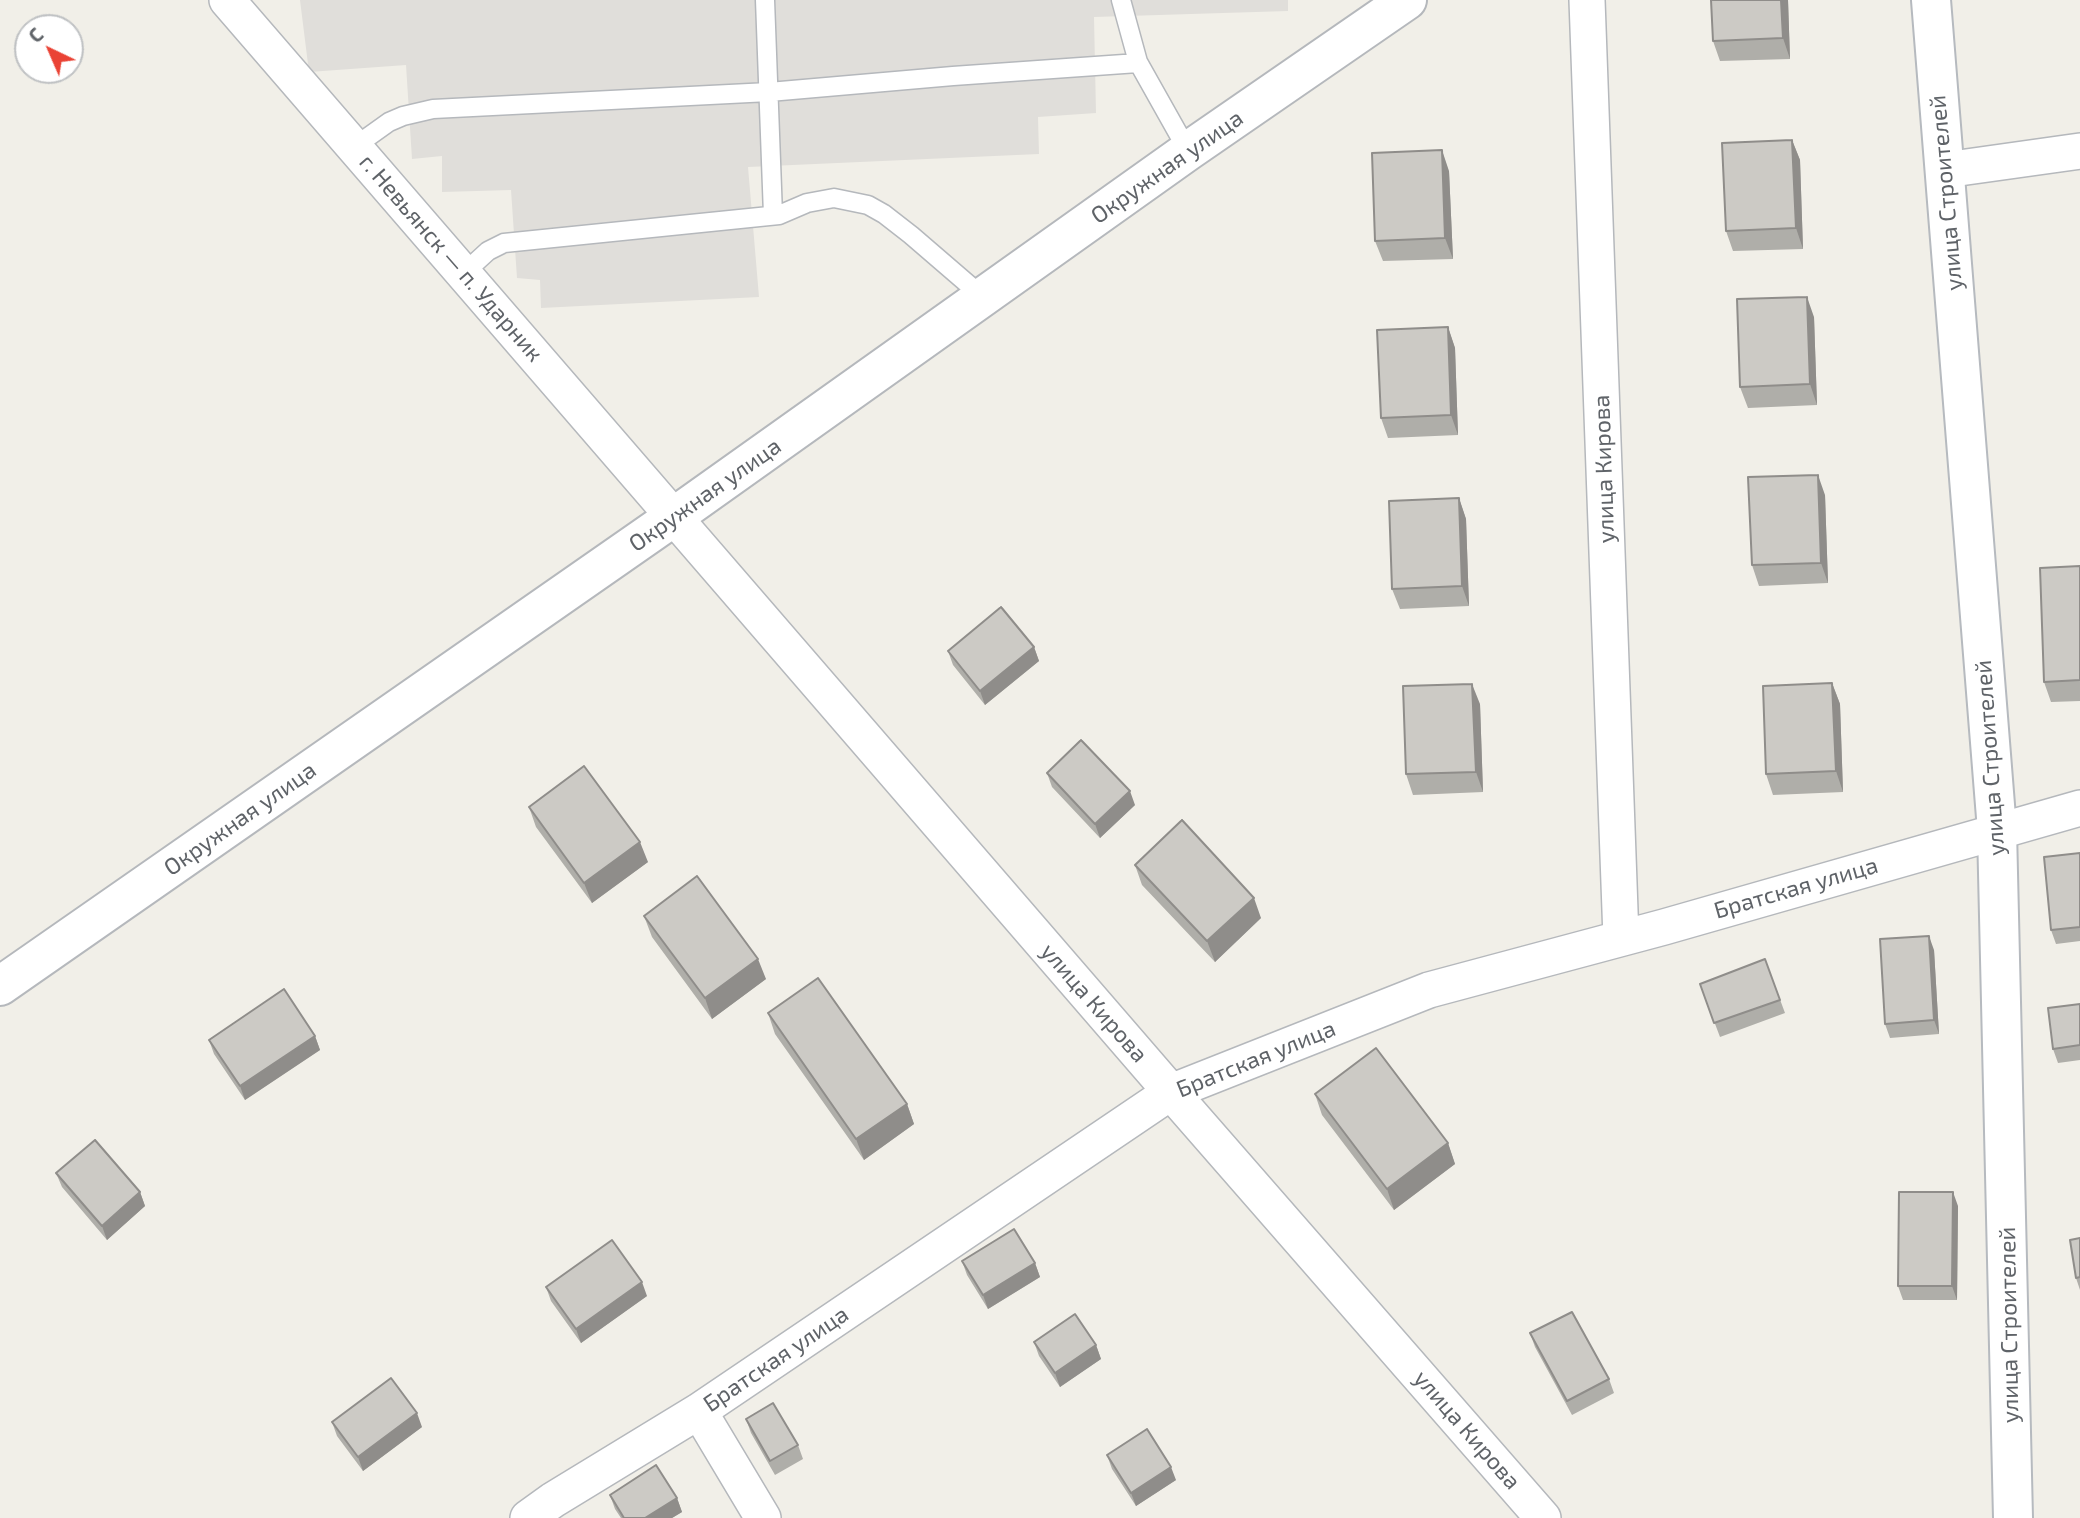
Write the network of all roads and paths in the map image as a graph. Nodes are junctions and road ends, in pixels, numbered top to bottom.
1 (765, 0) edge
2 (1121, 0) edge
3 (1407, 0) edge
4 (1587, 0) edge
5 (1931, 0) edge
6 (242, 6) edge
7 (1139, 63) junction
8 (769, 92) junction
9 (354, 147) junction
10 (1188, 151) junction
11 (2080, 151) edge
12 (1945, 170) junction
13 (773, 215) junction
14 (464, 273) junction
15 (983, 297) junction
16 (675, 516) junction
17 (2080, 808) edge
18 (1997, 830) junction
19 (1621, 938) junction
20 (0, 986) edge
21 (1171, 1092) junction
22 (699, 1411) junction
23 (528, 1518) edge
24 (763, 1518) edge
25 (1544, 1518) edge
26 (2013, 1518) edge

1 - 8 lane
2 - 7 lane
3 - 10 street, Окружная улица
4 - 19 street, улица Кирова
5 - 12 street, улица Строителей
6 - 9 street, г. Невьянск — п. Ударник
7 - 8 lane
7 - 10 lane
8 - 9 lane
8 - 13 lane
9 - 14 street, г. Невьянск — п. Ударник
10 - 15 street, Окружная улица
11 - 12 street
12 - 18 street, улица Строителей
13 - 14 lane
13 - 15 lane
14 - 16 street, г. Невьянск — п. Ударник
15 - 16 street, Окружная улица
16 - 20 street, Окружная улица
16 - 21 street, улица Кирова
17 - 18 street, Братская улица
18 - 19 street, Братская улица
18 - 26 street, улица Строителей
19 - 21 street, Братская улица
21 - 22 street, Братская улица
21 - 25 street, улица Кирова
22 - 23 street, Братская улица
22 - 24 street

